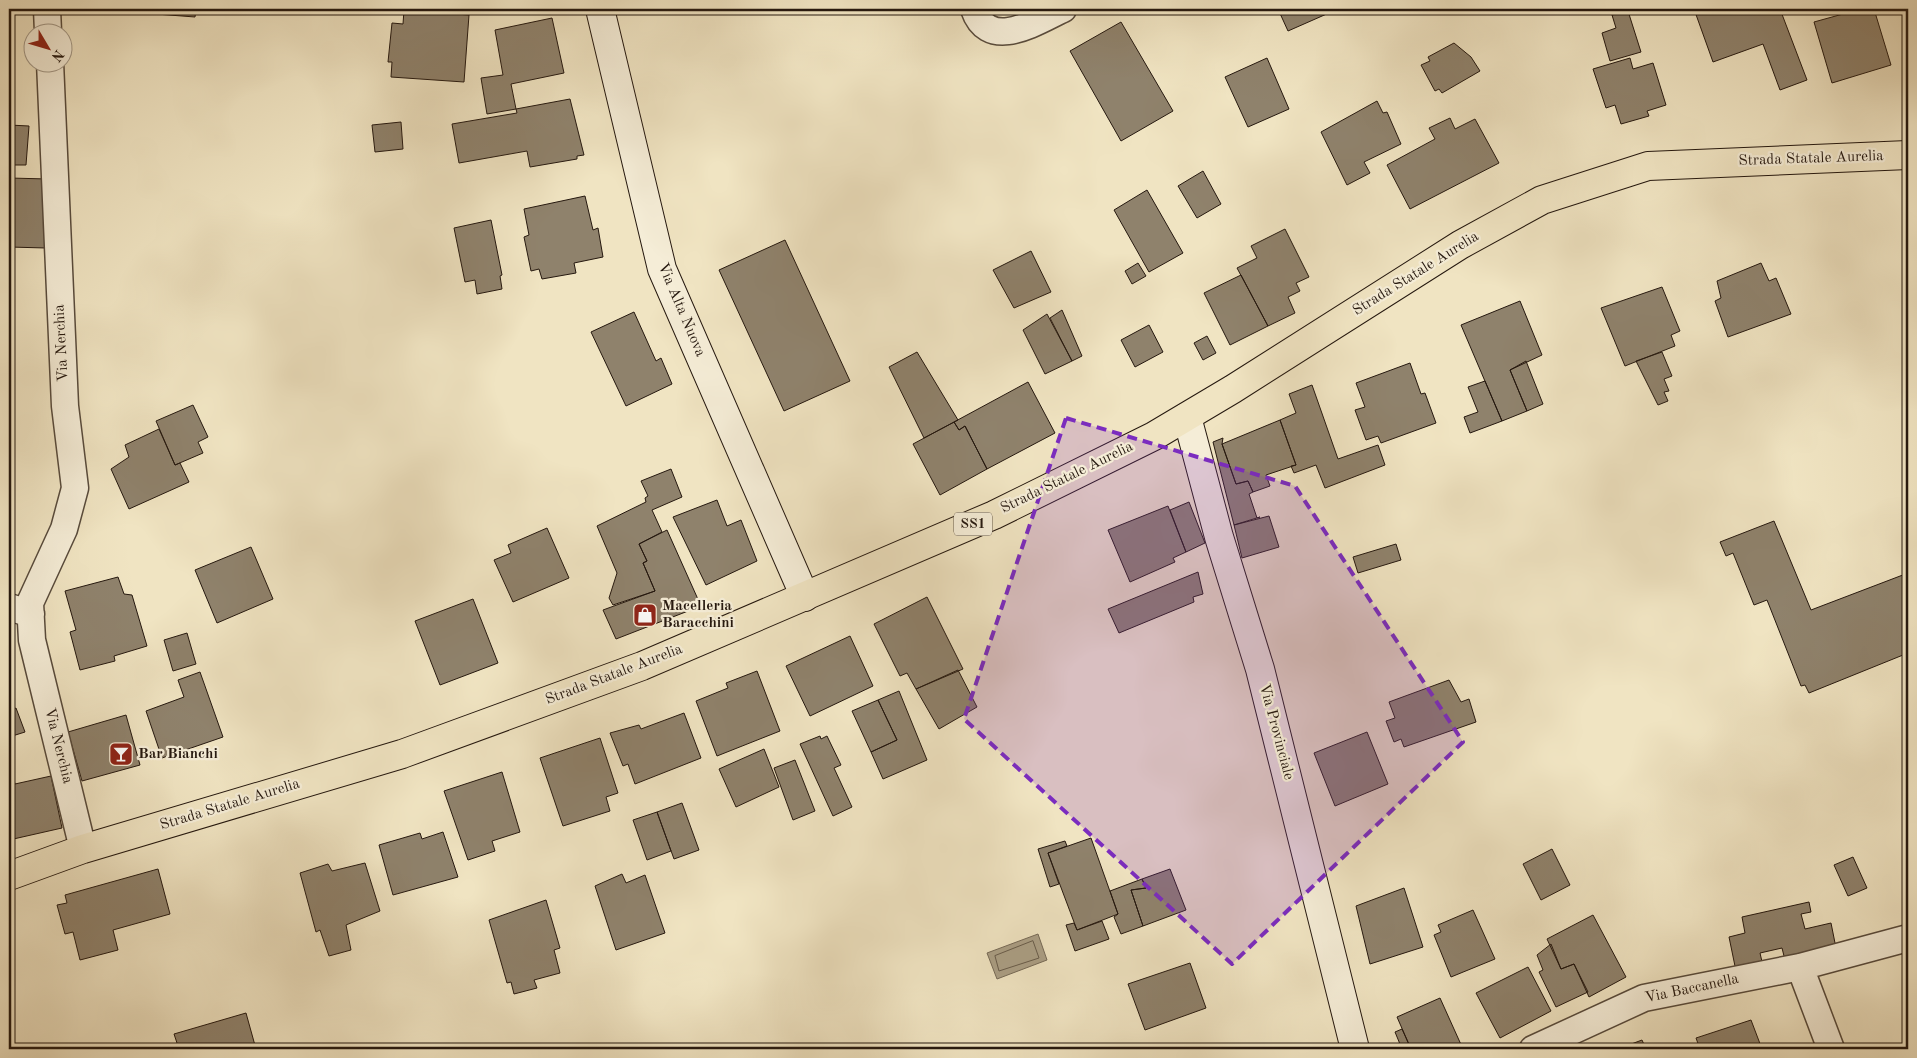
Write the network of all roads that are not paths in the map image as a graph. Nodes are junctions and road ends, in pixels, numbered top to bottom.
1 (47, 9) edge
2 (600, 9) edge
3 (974, 9) edge
4 (1063, 9) edge
5 (48, 22) edge
6 (50, 72) edge
7 (1908, 155) edge
8 (1187, 417) junction
9 (805, 598) junction
10 (20, 610) edge
11 (83, 848) junction
12 (9, 876) edge
13 (1908, 938) edge
14 (1800, 967) junction
15 (1355, 1049) edge
16 (1534, 1049) edge
17 (1831, 1049) edge

1 - 5 street
2 - 9 street, Via Alta Nuova
3 - 4 street
6 - 10 street, Via Nerchia
7 - 8 main road, Strada Statale Aurelia / SS1
8 - 9 main road, Strada Statale Aurelia / SS1
8 - 15 street, Via Provinciale
9 - 11 main road, Strada Statale Aurelia / SS1
10 - 11 street, Via Nerchia
11 - 12 main road, Strada Statale Aurelia / SS1
13 - 14 street, Via Baccanella
14 - 16 street, Via Baccanella
14 - 17 street

